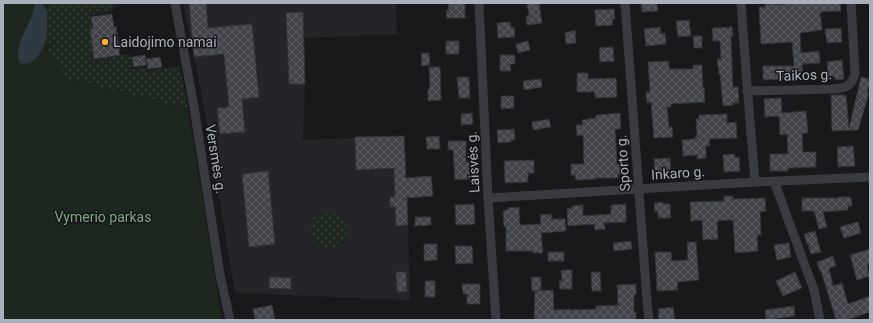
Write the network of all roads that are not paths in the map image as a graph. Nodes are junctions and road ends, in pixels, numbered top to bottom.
1 (175, 3) edge
2 (479, 3) edge
3 (625, 3) edge
4 (741, 3) edge
5 (851, 3) edge
6 (747, 91) junction
7 (870, 177) edge
8 (774, 181) junction
9 (755, 182) junction
10 (639, 189) junction
11 (488, 198) junction
12 (230, 320) edge
13 (496, 320) edge
14 (649, 320) edge
15 (820, 320) edge

1 - 12 street, Versmės g.
2 - 11 street, Laisvės g.
3 - 10 street, Sporto g.
4 - 6 street
5 - 6 street, Taikos g.
6 - 9 street
7 - 8 street, Inkaro g.
8 - 9 street, Inkaro g.
8 - 15 street
9 - 10 street, Inkaro g.
10 - 11 street, Inkaro g.
10 - 14 street, Sporto g.
11 - 13 street, Laisvės g.

